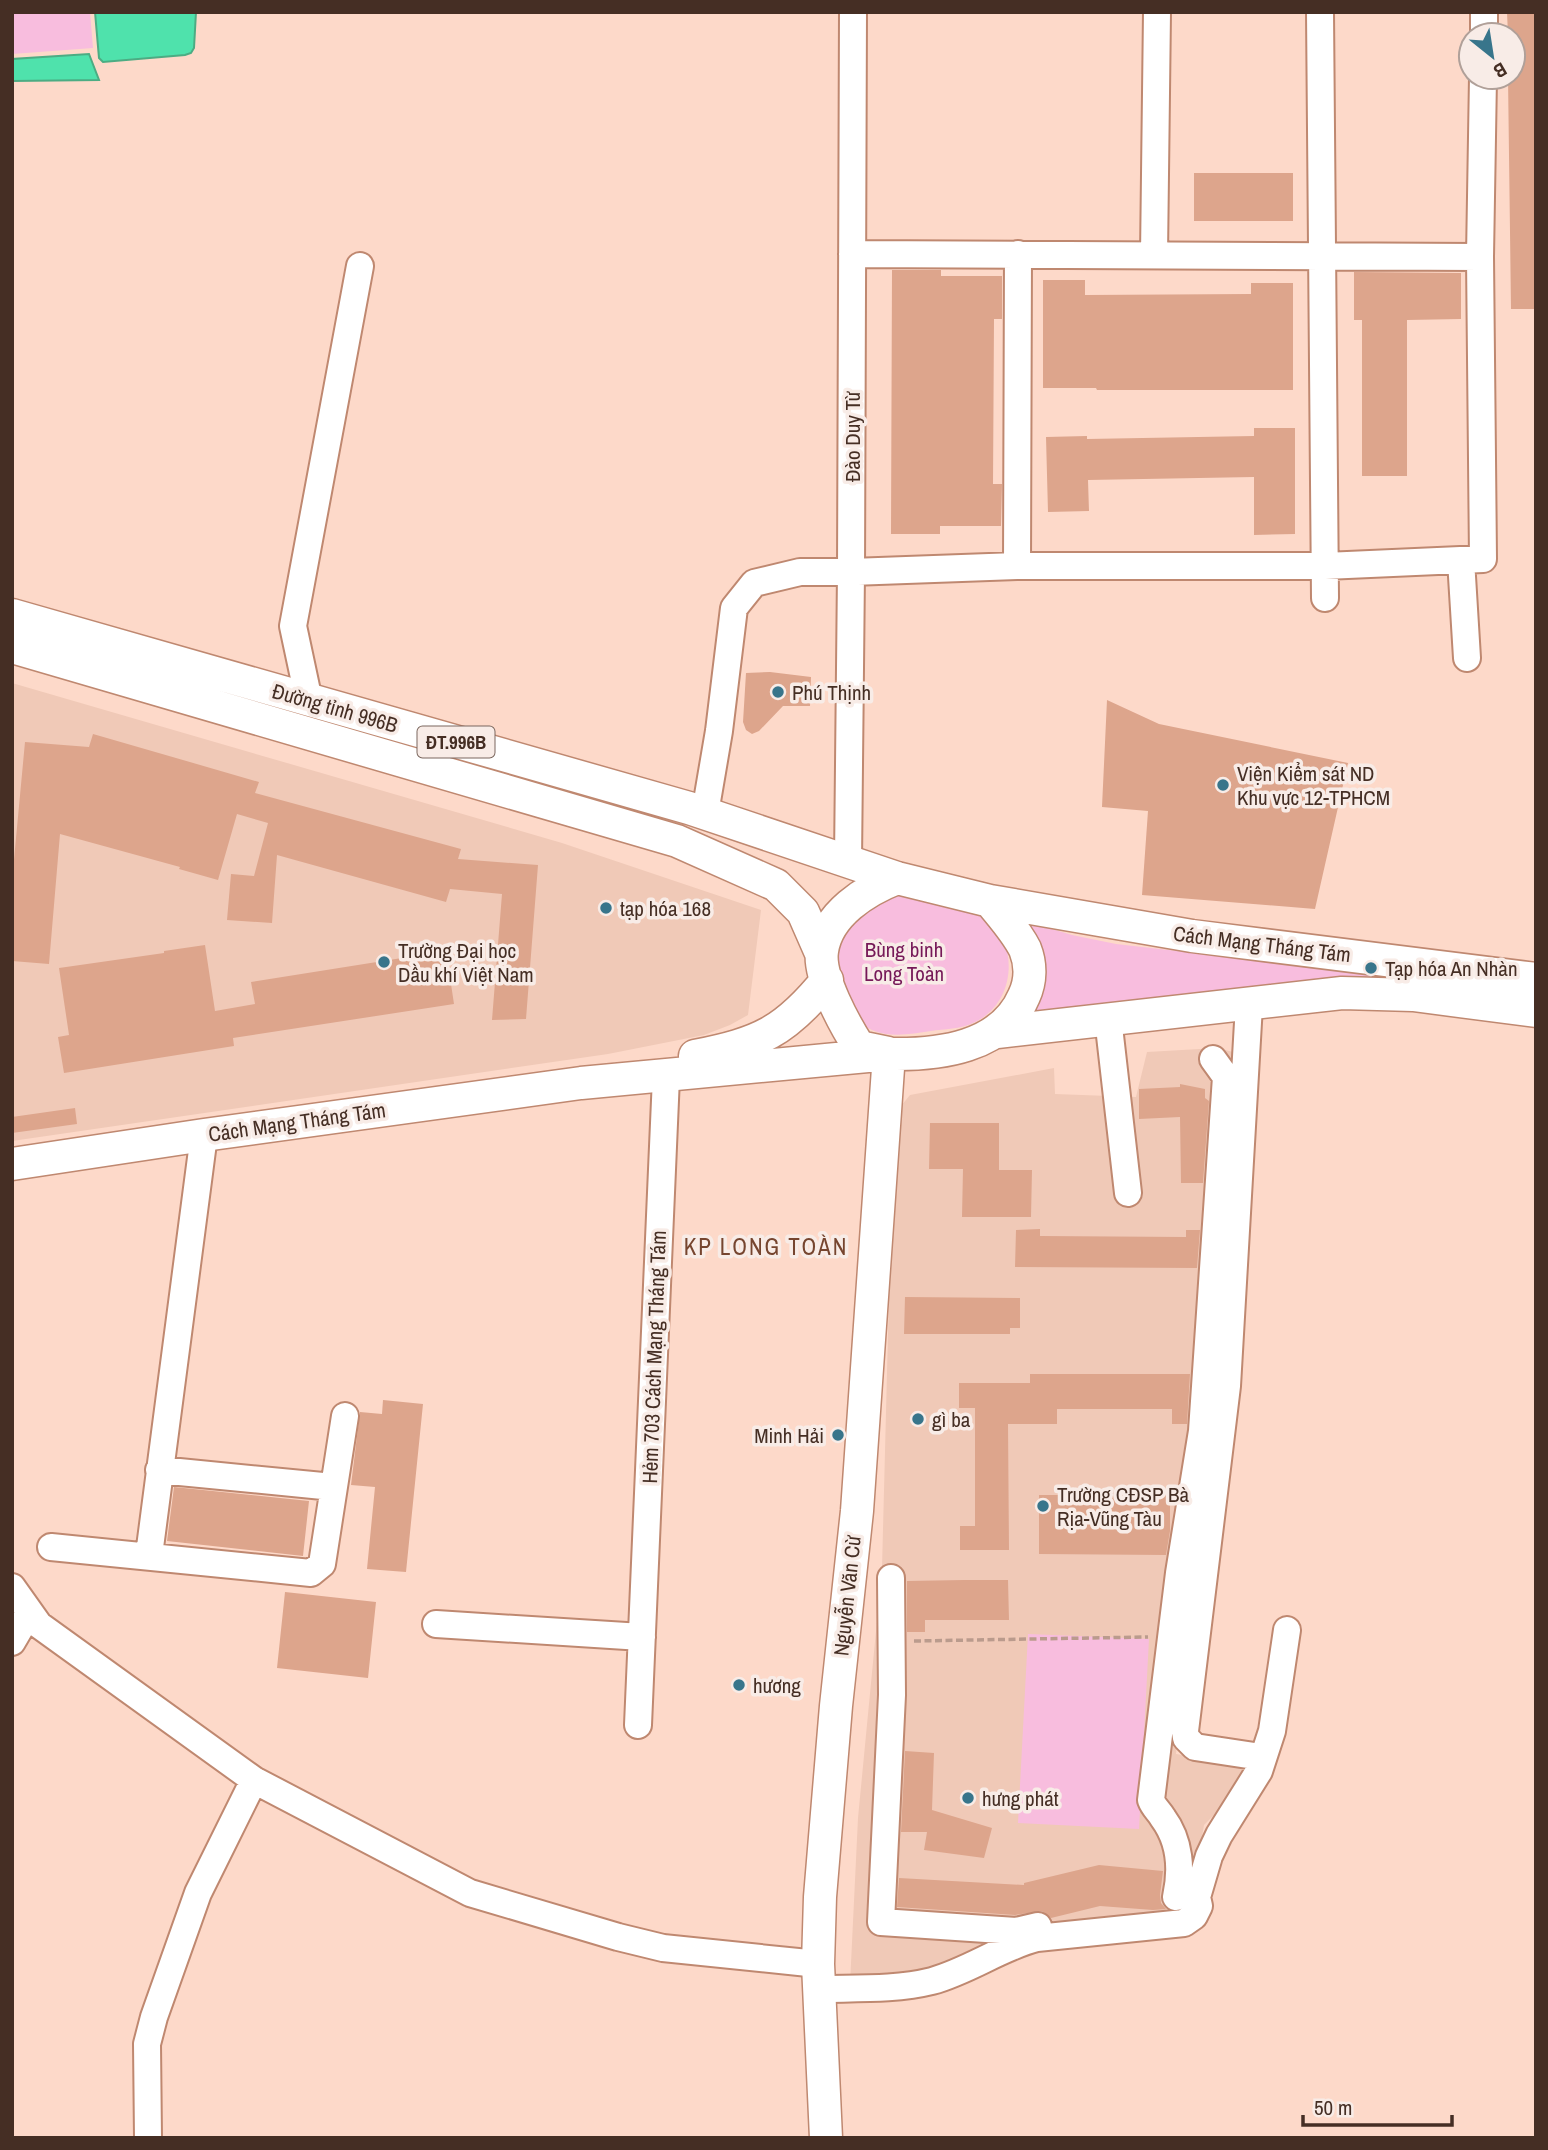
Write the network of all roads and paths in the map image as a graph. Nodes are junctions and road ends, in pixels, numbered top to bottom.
1 (853, 12) edge
2 (1157, 12) edge
3 (1320, 12) edge
4 (1483, 91) edge
5 (852, 254) junction
6 (1018, 254) junction
7 (1154, 255) junction
8 (1321, 256) junction
9 (1480, 257) junction
10 (360, 266) dead end
11 (1461, 560) junction
12 (1017, 566) junction
13 (1325, 566) junction
14 (851, 572) junction
15 (1325, 598) dead end
16 (12, 615) edge
17 (12, 647) edge
18 (1466, 658) dead end
19 (309, 701) junction
20 (697, 811) junction
21 (677, 841) junction
22 (848, 861) junction
23 (897, 878) junction
24 (990, 901) junction
25 (824, 967) junction
26 (1536, 978) edge
27 (1249, 1005) junction
28 (1536, 1011) edge
29 (1108, 1018) junction
30 (998, 1032) junction
31 (889, 1054) junction
32 (1213, 1059) dead end
33 (666, 1077) junction
34 (581, 1083) junction
35 (204, 1135) junction
36 (12, 1164) edge
37 (1128, 1193) dead end
38 (345, 1416) dead end
39 (159, 1470) junction
40 (333, 1487) junction
41 (51, 1547) dead end
42 (149, 1555) junction
43 (891, 1578) dead end
44 (12, 1587) edge
45 (29, 1613) junction
46 (436, 1625) dead end
47 (1287, 1630) dead end
48 (642, 1637) junction
49 (1171, 1637) junction
50 (890, 1641) junction
51 (12, 1642) edge
52 (638, 1725) dead end
53 (1261, 1758) junction
54 (254, 1780) junction
55 (1176, 1897) dead end
56 (1079, 1917) dead end
57 (819, 1977) junction
58 (148, 2138) edge
59 (826, 2138) edge

1 - 5 street, Đào Duy Từ
2 - 7 street
3 - 8 street
4 - 9 street
5 - 6 street
5 - 14 street, Đào Duy Từ
6 - 7 street
6 - 12 street
7 - 8 street
8 - 9 street
8 - 13 street
9 - 11 street
10 - 19 street
11 - 13 street
11 - 18 street
12 - 13 street
12 - 14 street
13 - 15 street
14 - 20 street
14 - 22 street, Đào Duy Từ
16 - 19 main road, Đường tỉnh 996B / ĐT.996B
17 - 21 main road, Đường tỉnh 996B / ĐT.996B
19 - 20 main road, Đường tỉnh 996B / ĐT.996B
20 - 21 main road
20 - 22 main road, Đường tỉnh 996B / ĐT.996B
21 - 25 main road, Đường tỉnh 996B / ĐT.996B
22 - 23 main road, Đường tỉnh 996B / ĐT.996B
23 - 24 main road
23 - 25 main road
24 - 26 main road, Cách Mạng Tháng Tám
24 - 30 main road
25 - 31 main road
25 - 34 main road, Cách Mạng Tháng Tám
27 - 28 main road, Cách Mạng Tháng Tám
27 - 29 main road, Cách Mạng Tháng Tám
27 - 53 street
29 - 30 main road, Cách Mạng Tháng Tám
29 - 37 street
30 - 31 main road
31 - 33 main road, Cách Mạng Tháng Tám
31 - 57 main road, Nguyễn Văn Cừ
32 - 49 street
33 - 34 main road, Cách Mạng Tháng Tám
33 - 48 street, Hẻm 703 Cách Mạng Tháng Tám
34 - 35 main road, Cách Mạng Tháng Tám
35 - 36 main road, Cách Mạng Tháng Tám
35 - 39 street
38 - 40 street
39 - 40 street
39 - 42 street
40 - 42 street
41 - 42 street
43 - 50 street
44 - 45 street
45 - 51 street
45 - 54 street
46 - 48 street
47 - 53 street
48 - 52 street, Hẻm 703 Cách Mạng Tháng Tám
49 - 50 path
49 - 55 street
50 - 56 street
53 - 57 street
54 - 57 street
54 - 58 street
57 - 59 main road, Nguyễn Văn Cừ

